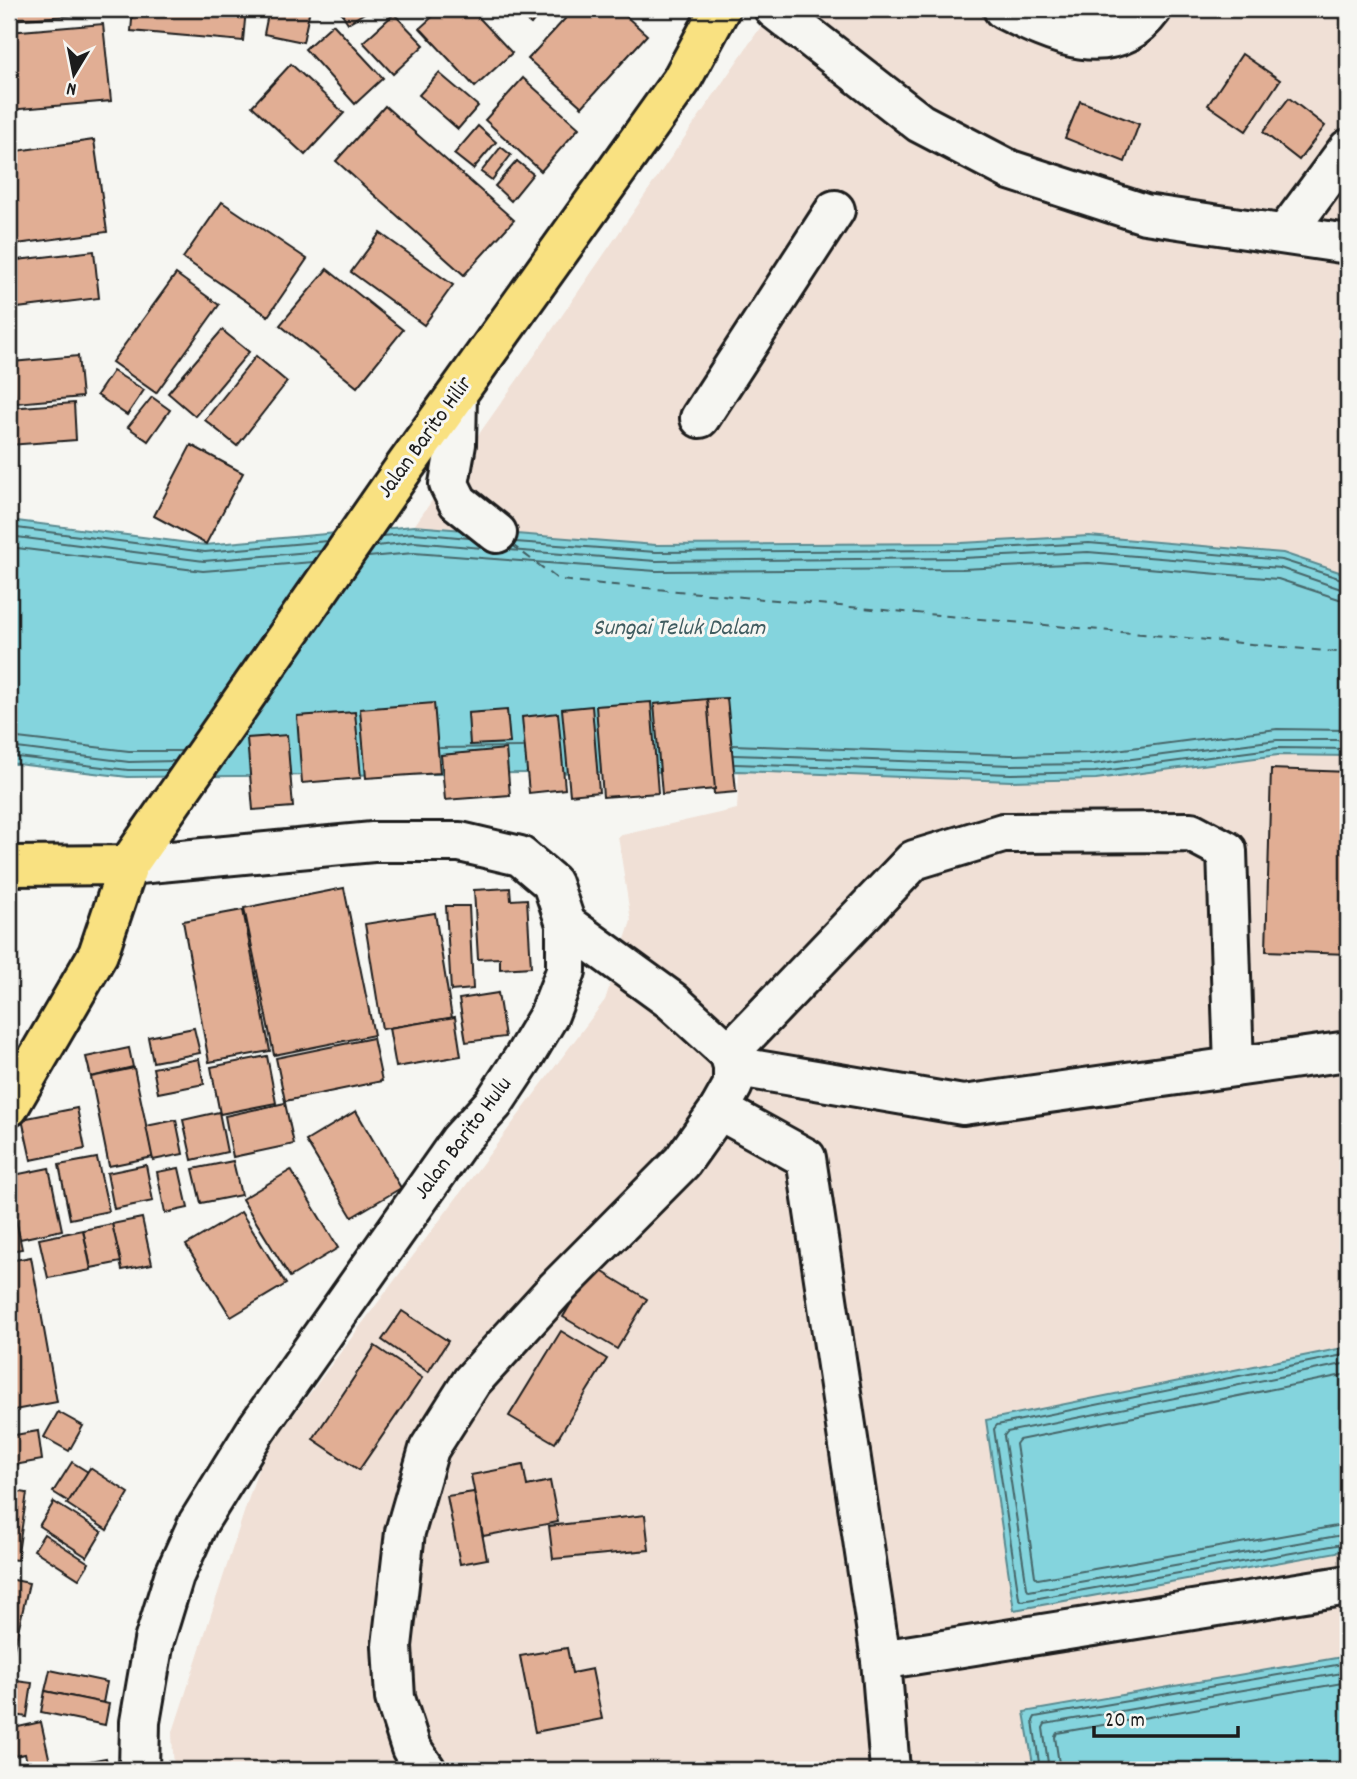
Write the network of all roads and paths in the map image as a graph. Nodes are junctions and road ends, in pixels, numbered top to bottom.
1 (720, 9) edge
2 (774, 9) edge
3 (1003, 9) edge
4 (1067, 9) edge
5 (1092, 9) edge
6 (1131, 17) edge
7 (1348, 149) edge
8 (835, 210) dead end
9 (1286, 234) junction
10 (1348, 244) edge
11 (457, 396) junction
12 (700, 418) dead end
13 (497, 533) dead end
14 (128, 865) junction
15 (9, 866) edge
16 (566, 924) junction
17 (1348, 1051) edge
18 (731, 1060) junction
19 (1234, 1067) junction
20 (9, 1107) edge
21 (719, 1110) junction
22 (1348, 1586) edge
23 (881, 1660) junction
24 (139, 1770) edge
25 (426, 1770) edge
26 (890, 1770) edge

1 - 11 main road, Jalan Barito Hilir
2 - 9 street
3 - 6 street
4 - 5 street
7 - 9 street
8 - 12 street
9 - 10 street
11 - 13 street
11 - 14 main road, Jalan Barito Hilir
14 - 15 main road
14 - 16 street, Jalan Barito Hulu
14 - 20 main road, Jalan Barito Hilir
16 - 18 street
16 - 24 street, Jalan Barito Hulu
17 - 19 street
18 - 19 street
18 - 19 street
18 - 21 street
21 - 23 street
21 - 25 street
22 - 23 street
23 - 26 street

